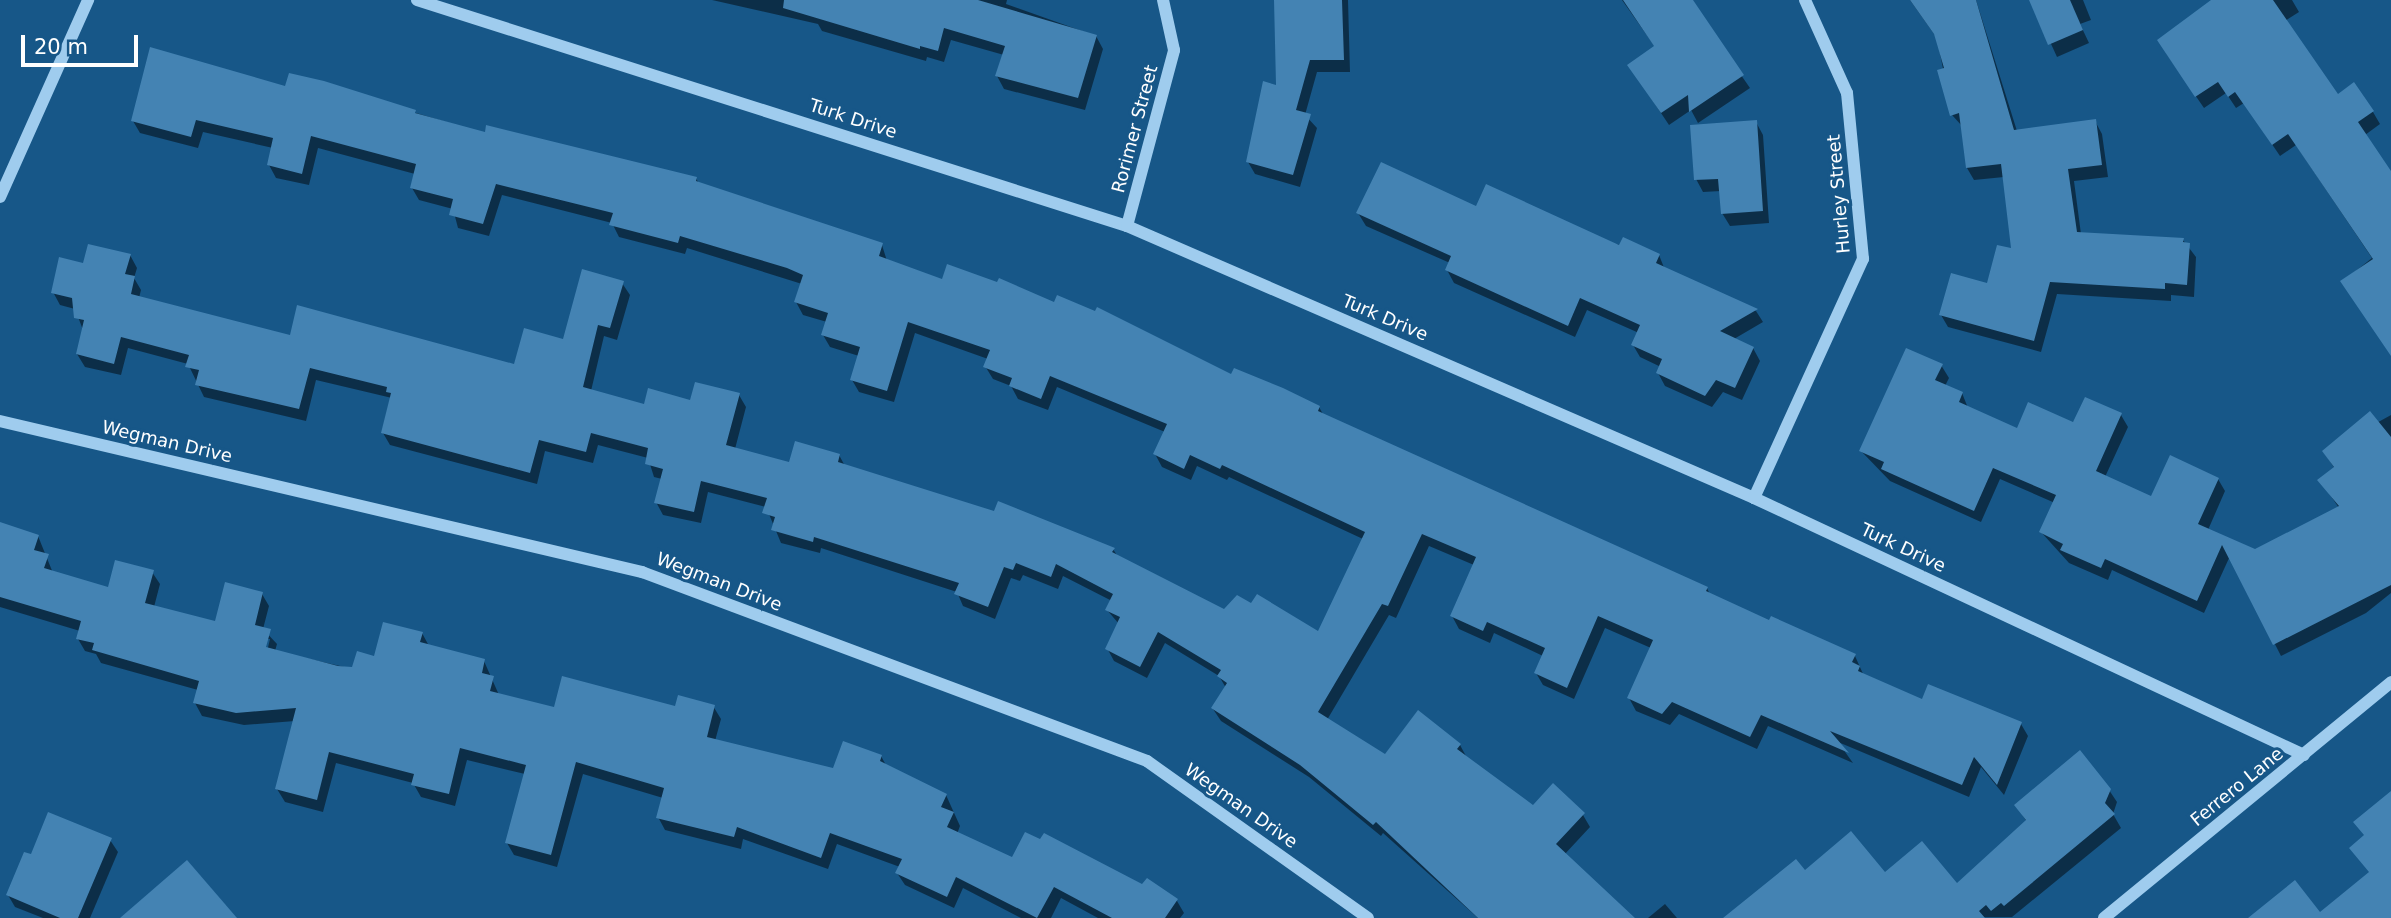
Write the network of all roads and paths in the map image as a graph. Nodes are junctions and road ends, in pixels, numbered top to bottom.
1 (88, 0) edge
2 (417, 0) edge
3 (1163, 0) edge
4 (1805, 0) edge
5 (453, 4) edge
6 (0, 197) edge
7 (1127, 226) junction
8 (0, 421) edge
9 (1754, 498) junction
10 (2391, 682) edge
11 (2304, 755) junction
12 (1368, 918) edge
13 (2104, 918) edge

1 - 6 street
2 - 5 street, Turk Drive
3 - 7 street, Rorimer Street
4 - 9 street, Hurley Street
5 - 7 street, Turk Drive
7 - 9 street, Turk Drive
8 - 12 street, Wegman Drive
9 - 11 street, Turk Drive
10 - 11 street, Ferrero Lane
11 - 13 street, Ferrero Lane

